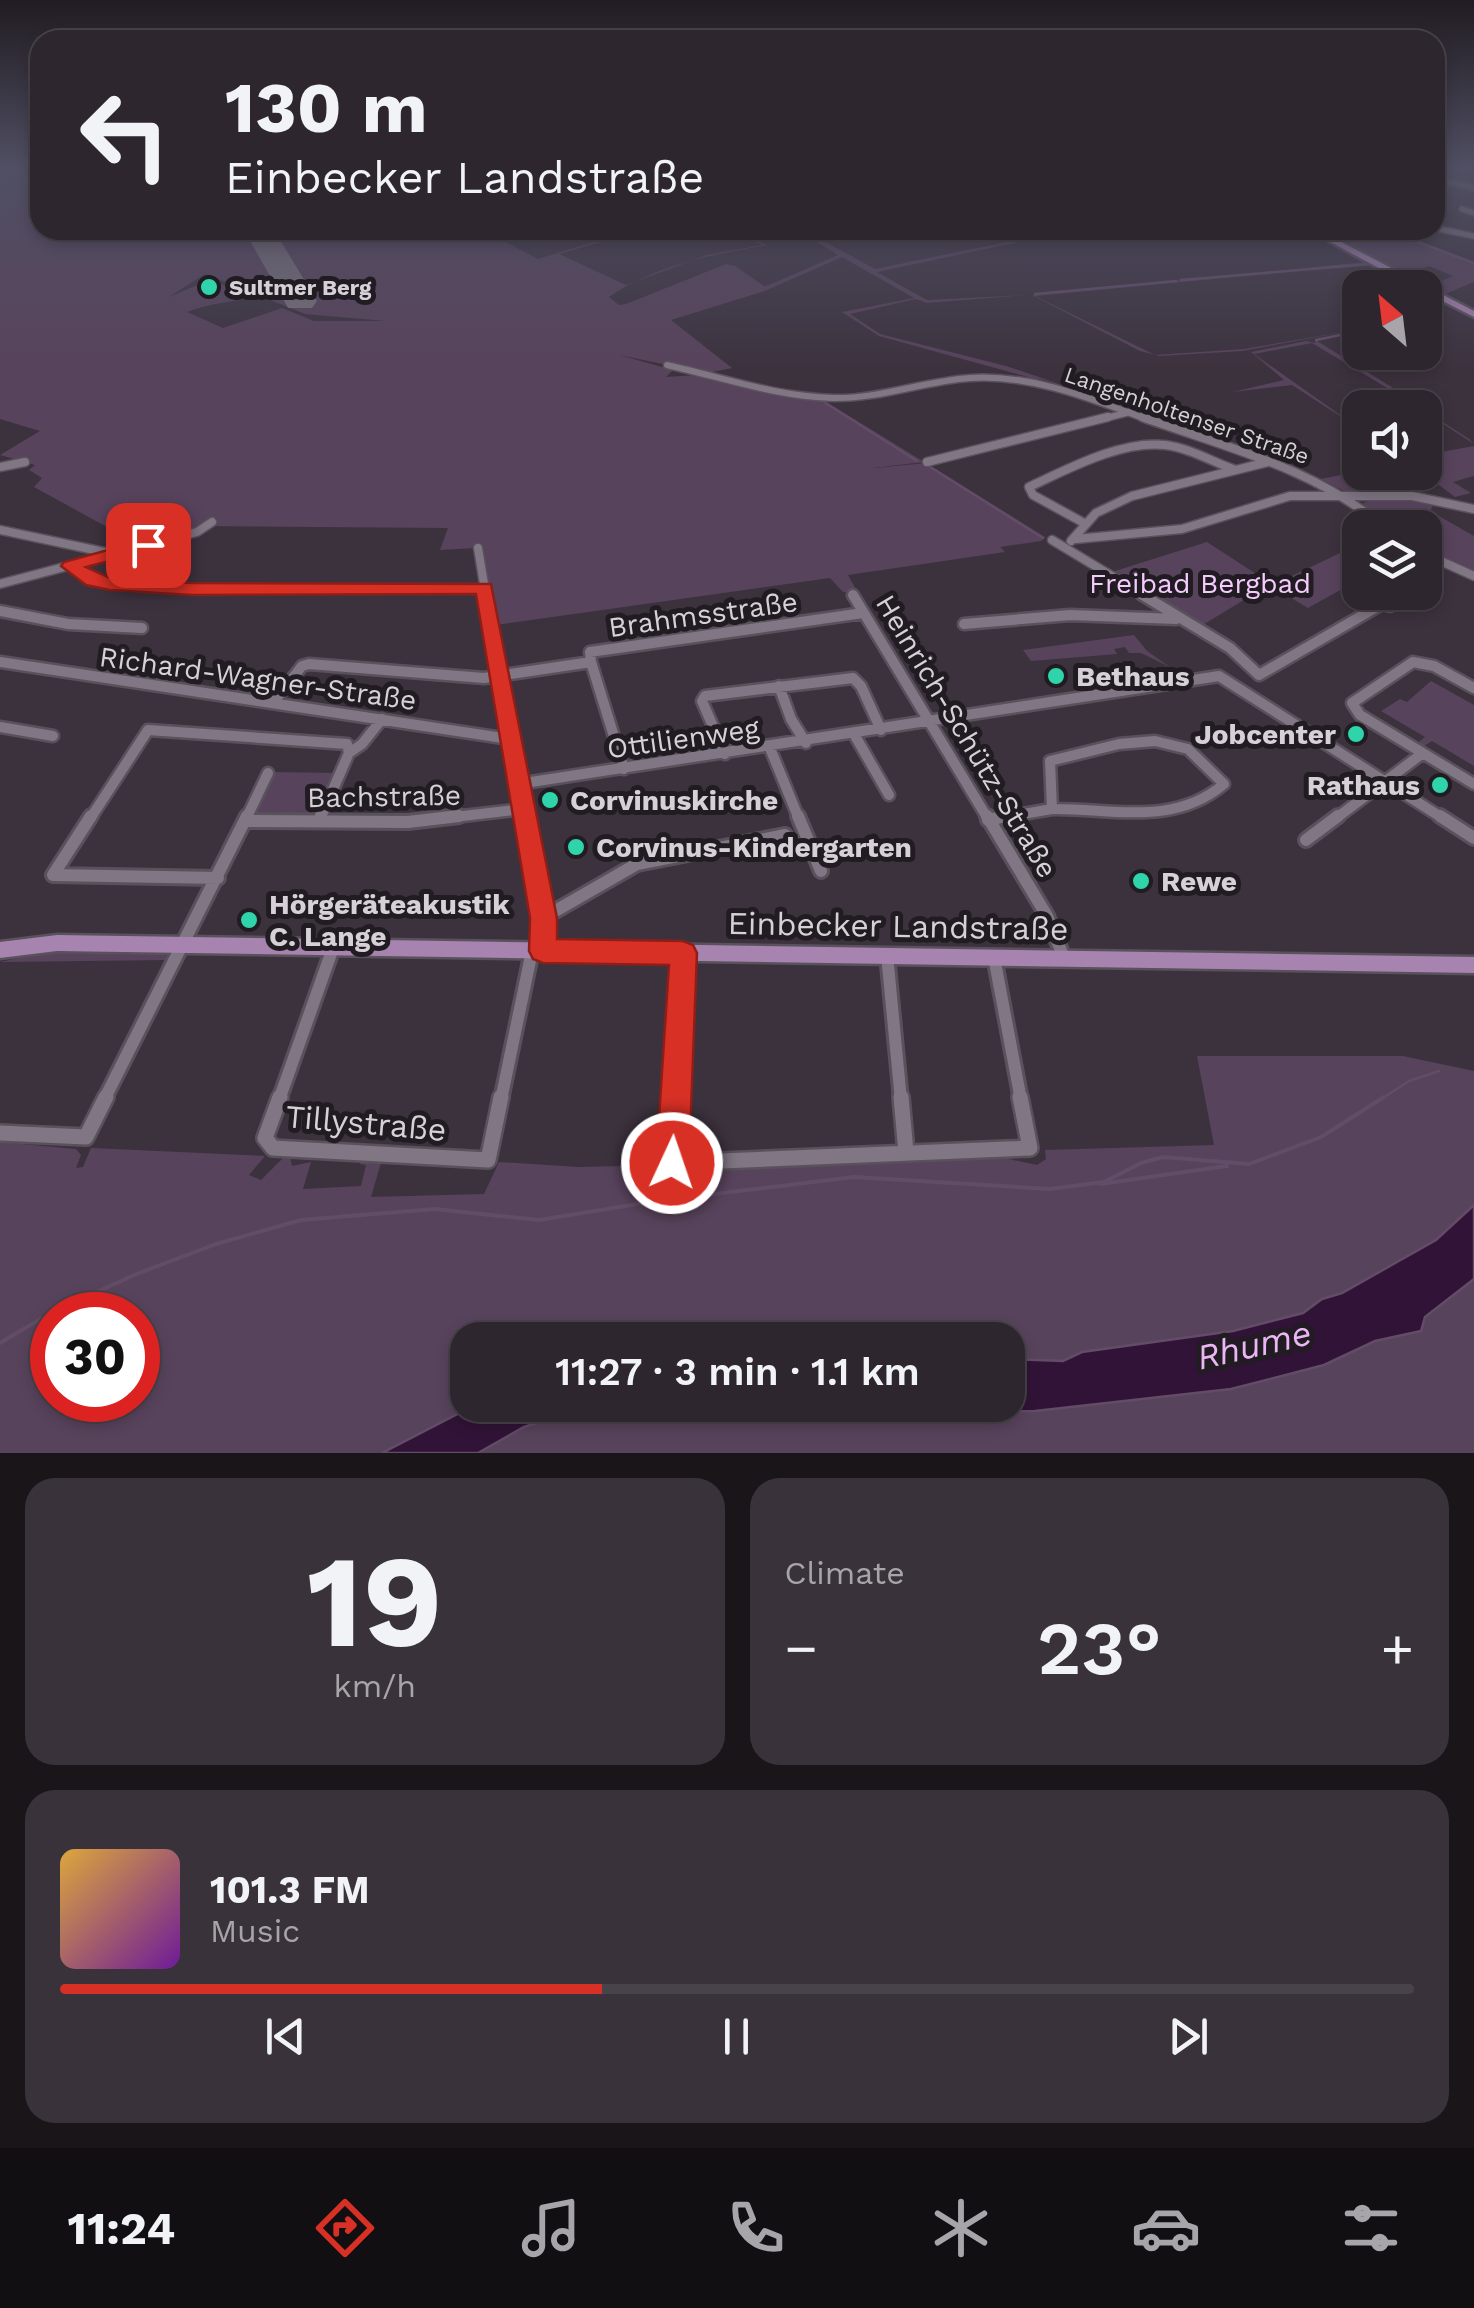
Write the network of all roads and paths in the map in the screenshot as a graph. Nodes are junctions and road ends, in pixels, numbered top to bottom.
1 (1331, 240) edge
2 (1389, 270) edge
3 (1442, 296) edge
4 (1472, 310) edge
5 (666, 365) dead end
6 (1130, 412) junction
7 (25, 462) dead end
8 (927, 462) dead end
9 (1270, 462) junction
10 (0, 467) edge
11 (1233, 469) junction
12 (1351, 499) junction
13 (1474, 509) edge
14 (1364, 510) edge
15 (212, 522) dead end
16 (1084, 522) junction
17 (0, 530) edge
18 (1076, 538) junction
19 (478, 548) dead end
20 (114, 554) junction
21 (1442, 562) edge
22 (70, 566) junction
23 (1474, 576) edge
24 (3, 582) edge
25 (484, 588) junction
26 (852, 595) dead end
27 (1372, 610) edge
28 (0, 611) edge
29 (863, 613) junction
30 (1182, 620) junction
31 (964, 624) dead end
32 (142, 628) dead end
33 (0, 662) edge
34 (592, 662) junction
35 (1259, 675) junction
36 (501, 676) junction
37 (779, 686) junction
38 (1474, 688) edge
39 (274, 702) junction
40 (1261, 703) junction
41 (382, 719) junction
42 (927, 722) junction
43 (0, 727) edge
44 (881, 730) junction
45 (854, 734) junction
46 (53, 736) dead end
47 (510, 739) junction
48 (806, 742) junction
49 (770, 748) junction
50 (349, 752) junction
51 (1424, 753) junction
52 (725, 754) junction
53 (624, 769) junction
54 (268, 774) dead end
55 (1383, 780) junction
56 (518, 784) junction
57 (1474, 784) edge
58 (889, 796) dead end
59 (523, 809) junction
60 (1052, 809) junction
61 (988, 820) junction
62 (245, 821) junction
63 (319, 821) junction
64 (785, 835) dead end
65 (1474, 838) edge
66 (1306, 840) dead end
67 (821, 871) dead end
68 (218, 878) junction
69 (544, 918) junction
70 (182, 946) junction
71 (333, 948) junction
72 (537, 951) junction
73 (0, 953) edge
74 (683, 953) junction
75 (887, 956) junction
76 (994, 957) junction
77 (1064, 958) junction
78 (1474, 966) edge
79 (0, 1133) edge
80 (906, 1152) junction

1 - 2 main road
3 - 4 main road
5 - 6 street, Langenholtenser Straße
6 - 8 street
6 - 9 street, Langenholtenser Straße
7 - 10 street
9 - 11 street
9 - 12 street, Langenholtenser Straße
11 - 16 street
11 - 16 street
12 - 13 street
12 - 14 street, Langenholtenser Straße
12 - 18 street
15 - 20 street
16 - 18 street
17 - 20 street
18 - 30 street
19 - 25 street
20 - 22 street
21 - 23 street
22 - 24 street
22 - 25 street
25 - 36 street
26 - 29 street, Heinrich-Schütz-Straße
27 - 35 street
28 - 32 street
29 - 34 street, Brahmsstraße
29 - 42 street, Heinrich-Schütz-Straße
30 - 31 street
30 - 35 street
33 - 39 street, Richard-Wagner-Straße
34 - 36 street, Brahmsstraße
34 - 53 street
35 - 40 street
36 - 39 street, Brahmsstraße
36 - 47 street
37 - 44 street
37 - 48 street
37 - 52 street
38 - 51 street
39 - 41 street, Richard-Wagner-Straße
40 - 42 street, Ottilienweg
40 - 55 street, Ottilienweg
41 - 47 street, Richard-Wagner-Straße
41 - 50 street
42 - 44 street, Ottilienweg
42 - 61 street, Heinrich-Schütz-Straße
43 - 46 street
44 - 45 street, Ottilienweg
45 - 48 street, Ottilienweg
45 - 58 street
47 - 56 street
48 - 49 street, Ottilienweg
49 - 52 street, Ottilienweg
49 - 67 street
50 - 63 street
50 - 68 street
51 - 55 street
51 - 57 street
52 - 53 street, Ottilienweg
53 - 56 street, Ottilienweg
54 - 62 street
55 - 65 street, Ottilienweg
55 - 66 street
56 - 59 street
59 - 63 street, Bachstraße
59 - 69 street
60 - 60 street
60 - 61 street
61 - 77 street, Heinrich-Schütz-Straße
62 - 63 street, Bachstraße
62 - 68 street
64 - 69 street
68 - 70 street
69 - 72 street
70 - 71 main road, Einbecker Landstraße
70 - 73 main road, Einbecker Landstraße
70 - 79 street
71 - 72 main road, Einbecker Landstraße
71 - 72 street, Tillystraße
72 - 74 main road, Einbecker Landstraße
74 - 75 main road, Einbecker Landstraße
74 - 80 street
75 - 76 main road, Einbecker Landstraße
75 - 80 street
76 - 77 main road, Einbecker Landstraße
76 - 80 street
77 - 78 main road, Einbecker Landstraße

